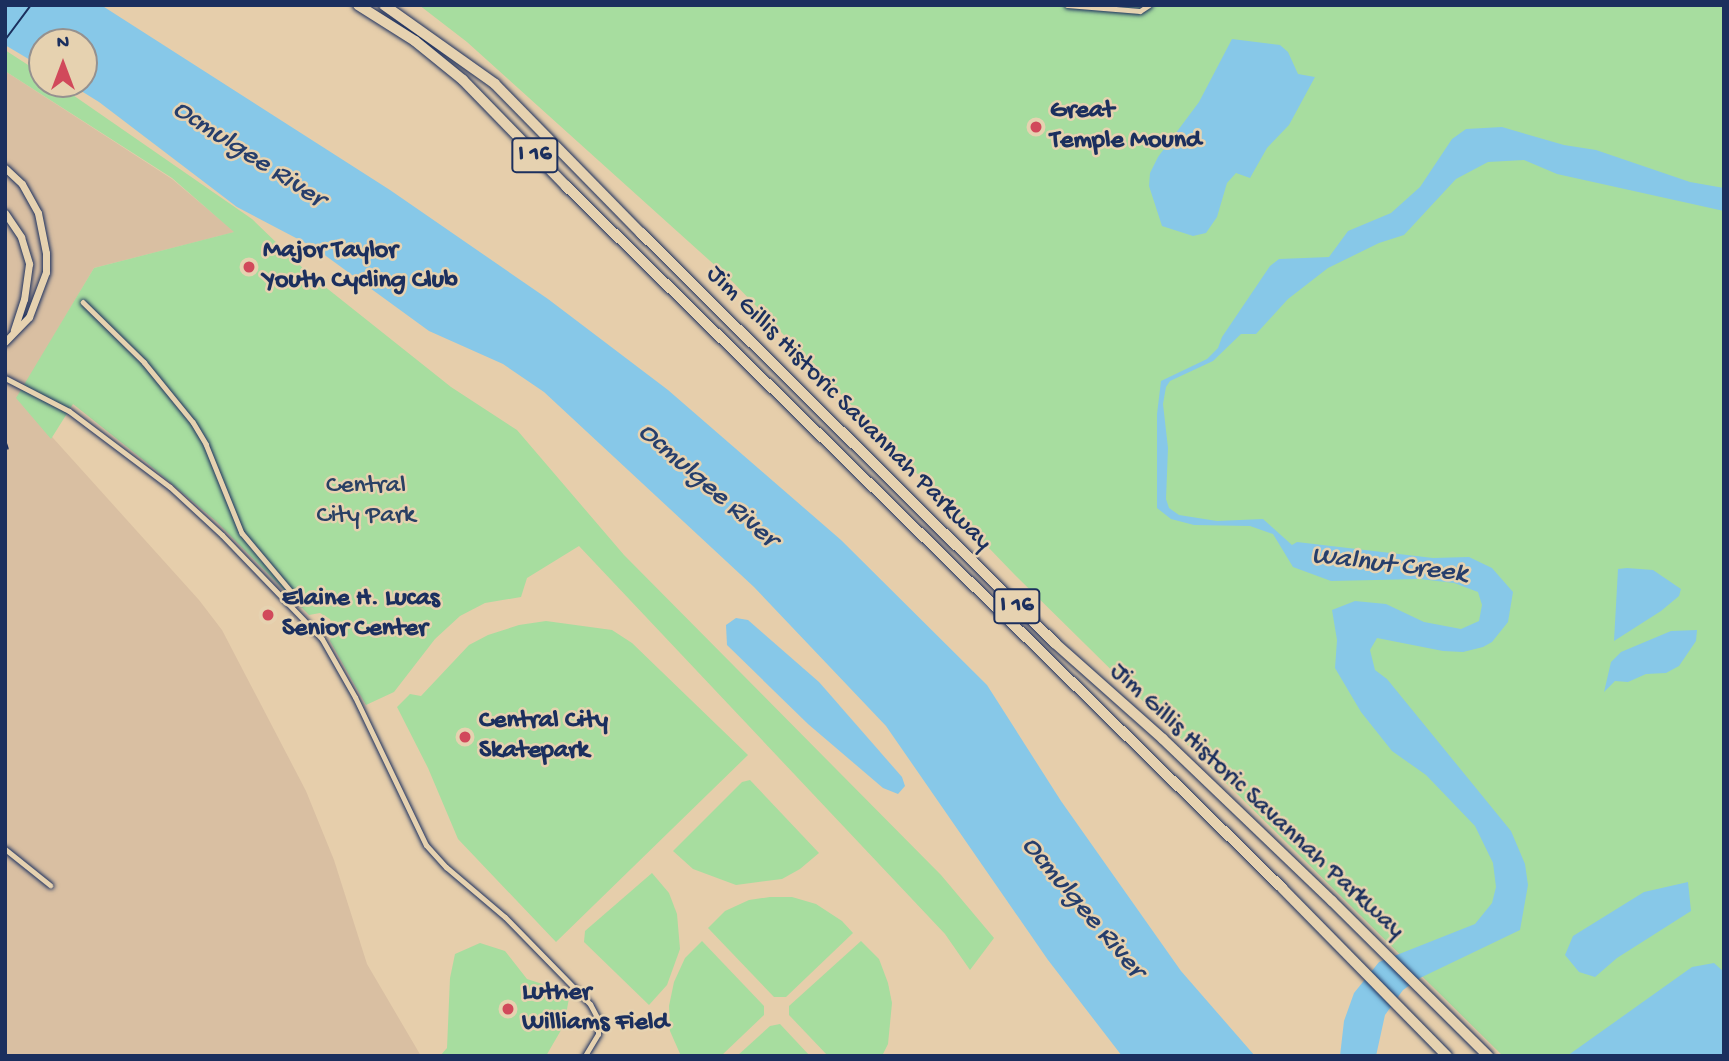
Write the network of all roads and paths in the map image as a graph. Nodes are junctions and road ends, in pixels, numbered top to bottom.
1 (358, 5) edge
2 (1067, 5) edge
3 (1149, 5) edge
4 (387, 7) edge
5 (7, 173) edge
6 (5, 214) edge
7 (83, 302) dead end
8 (14, 330) junction
9 (5, 342) edge
10 (5, 378) edge
11 (299, 601) dead end
12 (5, 849) edge
13 (50, 885) dead end
14 (585, 1056) edge
15 (1447, 1056) edge
16 (1488, 1056) edge

1 - 15 highway, Jim Gillis Historic Savannah Parkway / I 16
2 - 3 street
4 - 16 highway, Jim Gillis Historic Savannah Parkway / I 16
5 - 8 street
6 - 8 street
7 - 11 street
8 - 9 street
10 - 14 street
12 - 13 street

